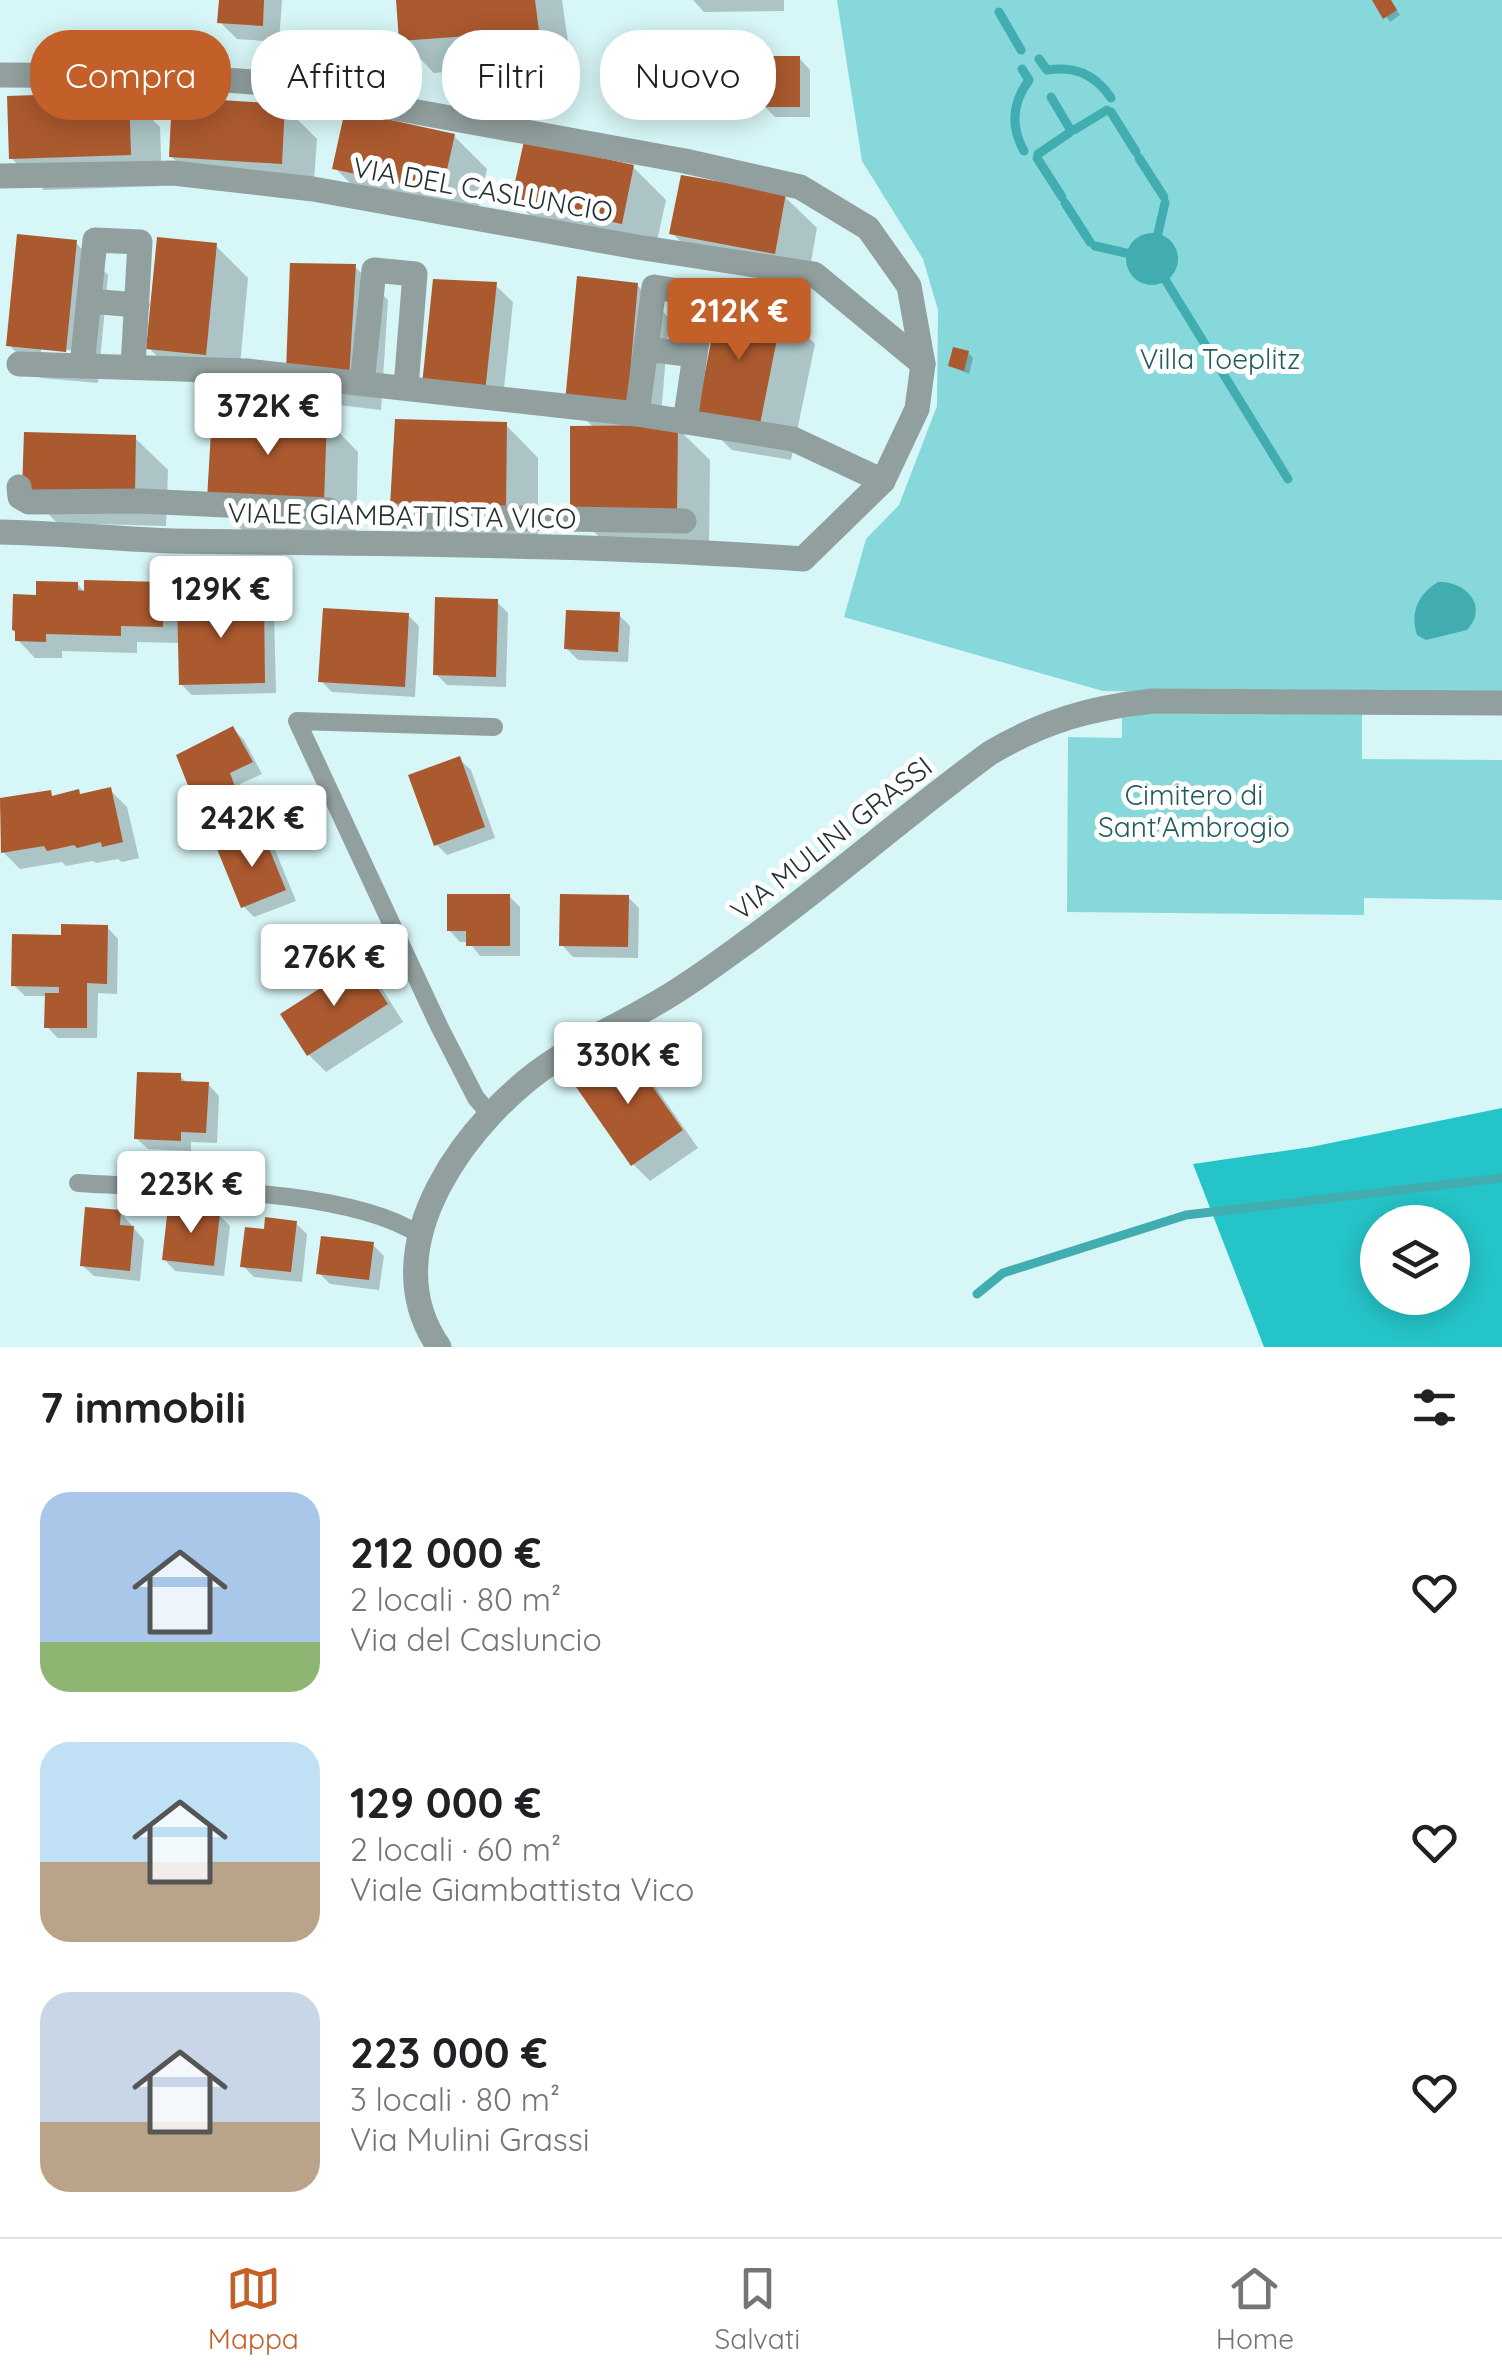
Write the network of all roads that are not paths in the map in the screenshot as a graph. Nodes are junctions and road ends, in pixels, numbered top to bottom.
1 (0, 76) edge
2 (0, 176) edge
3 (89, 301) junction
4 (136, 305) junction
5 (368, 326) junction
6 (410, 330) junction
7 (646, 349) junction
8 (695, 355) junction
9 (19, 364) dead end
10 (923, 364) junction
11 (82, 366) junction
12 (133, 367) junction
13 (362, 383) junction
14 (406, 387) junction
15 (637, 414) junction
16 (686, 422) junction
17 (883, 480) junction
18 (19, 488) dead end
19 (172, 497) junction
20 (536, 508) junction
21 (328, 510) dead end
22 (398, 516) dead end
23 (684, 521) dead end
24 (0, 532) edge
25 (172, 540) junction
26 (535, 548) junction
27 (1502, 704) edge
28 (494, 727) dead end
29 (490, 1114) junction
30 (78, 1183) dead end
31 (418, 1234) junction
32 (439, 1347) edge

1 - 10 street
2 - 10 street, VIA DEL CASLUNCIO
3 - 4 street
3 - 4 street
3 - 11 street
4 - 12 street
5 - 6 street
5 - 6 street
5 - 13 street
6 - 14 street
7 - 8 street
7 - 8 street
7 - 15 street
8 - 16 street
9 - 11 street
10 - 17 street
11 - 12 street
12 - 13 street
13 - 14 street
14 - 15 street
15 - 16 street
16 - 17 street
17 - 26 street, VIALE GIAMBATTISTA VICO
18 - 19 street
19 - 21 street
19 - 25 street
20 - 22 street
20 - 23 street
20 - 26 street
24 - 25 street, VIALE GIAMBATTISTA VICO
25 - 26 street, VIALE GIAMBATTISTA VICO
27 - 29 street, VIA MULINI GRASSI
28 - 29 lane
29 - 31 street, VIA MULINI GRASSI
30 - 31 lane
31 - 32 street, VIA MULINI GRASSI

